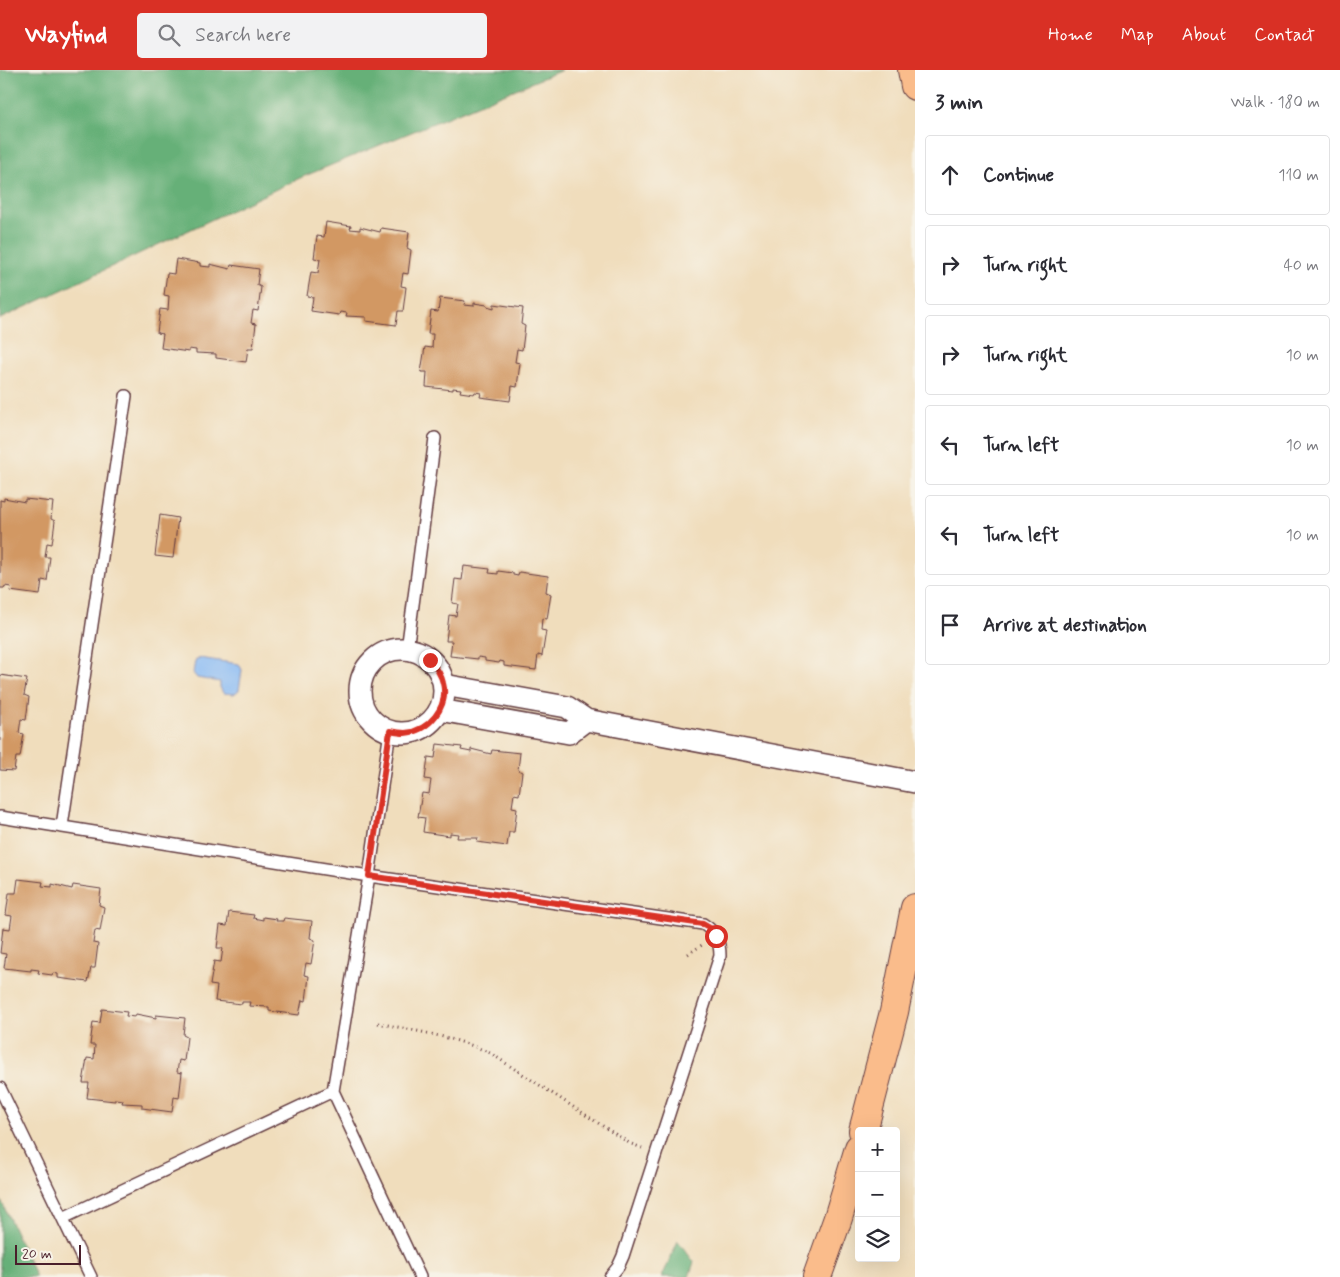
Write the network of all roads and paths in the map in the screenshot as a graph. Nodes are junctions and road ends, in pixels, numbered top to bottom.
1 (912, 70) edge
2 (915, 86) edge
3 (126, 396) dead end
4 (435, 438) dead end
5 (406, 650) junction
6 (444, 685) junction
7 (440, 710) junction
8 (530, 713) junction
9 (390, 731) junction
10 (915, 782) edge
11 (0, 817) edge
12 (62, 826) junction
13 (369, 876) junction
14 (915, 908) edge
15 (378, 1023) dead end
16 (0, 1088) edge
17 (333, 1091) junction
18 (864, 1127) edge
19 (629, 1144) dead end
20 (855, 1161) edge
21 (63, 1218) junction
22 (91, 1277) edge
23 (420, 1277) edge
24 (610, 1277) edge
25 (817, 1277) edge

1 - 2 highway
3 - 12 lane
4 - 5 lane
5 - 6 street
5 - 9 street
6 - 7 street
6 - 8 street
7 - 8 street
7 - 9 street
8 - 10 street
9 - 13 lane
11 - 12 lane
12 - 13 lane
13 - 17 lane
13 - 24 lane
14 - 18 highway
15 - 19 path
16 - 21 lane
17 - 21 lane
17 - 23 lane
20 - 25 highway
21 - 22 lane

